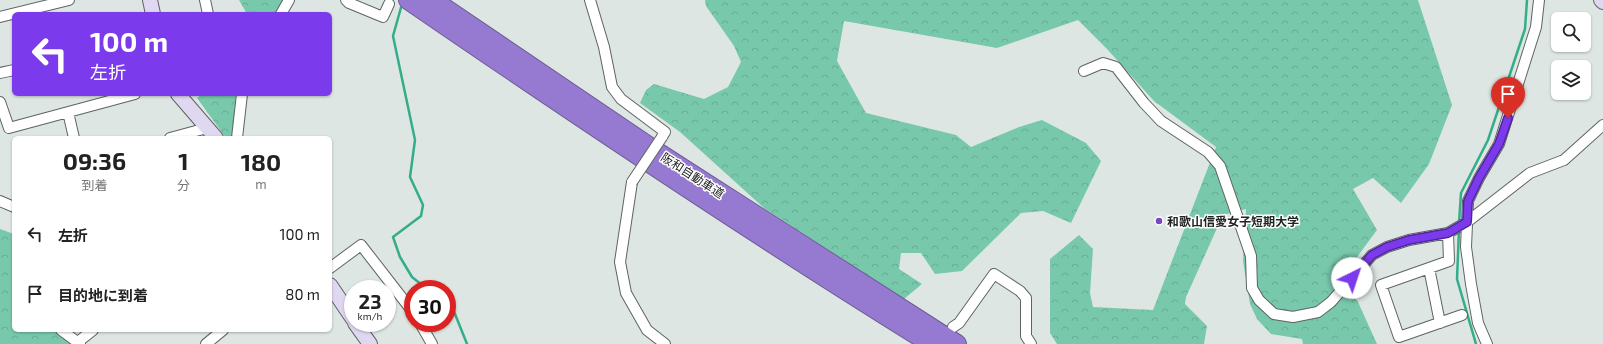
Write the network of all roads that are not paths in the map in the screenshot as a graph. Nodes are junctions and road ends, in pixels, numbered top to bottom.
1 (69, 0) edge
2 (150, 0) edge
3 (205, 0) edge
4 (288, 0) edge
5 (346, 0) edge
6 (408, 0) edge
7 (433, 0) edge
8 (590, 0) edge
9 (1539, 0) edge
10 (389, 4) dead end
11 (20, 12) edge
12 (153, 12) edge
13 (208, 12) edge
14 (282, 12) edge
15 (12, 14) edge
16 (0, 17) edge
17 (12, 70) edge
18 (1084, 71) dead end
19 (0, 73) edge
20 (128, 96) edge
21 (180, 96) edge
22 (242, 96) edge
23 (0, 104) edge
24 (68, 112) junction
25 (1603, 125) edge
26 (211, 133) edge
27 (74, 136) edge
28 (186, 136) edge
29 (237, 136) edge
30 (0, 201) edge
31 (12, 206) edge
32 (1467, 222) junction
33 (1448, 233) junction
34 (332, 267) edge
35 (1429, 268) junction
36 (332, 288) edge
37 (404, 301) edge
38 (344, 306) edge
39 (1462, 315) dead end
40 (1440, 323) junction
41 (953, 327) dead end
42 (64, 332) edge
43 (91, 332) edge
44 (221, 332) edge
45 (362, 332) edge
46 (424, 332) edge
47 (79, 343) edge
48 (428, 343) edge
49 (206, 344) edge
50 (370, 344) edge
51 (665, 344) edge
52 (931, 344) edge
53 (957, 344) edge
54 (1031, 344) edge
55 (1487, 344) edge

1 - 11 street
2 - 12 street
3 - 13 street
4 - 14 street
5 - 10 street
6 - 52 highway, 阪和自動車道
7 - 53 highway, 阪和自動車道
8 - 51 street, bridge
9 - 32 street
15 - 16 street
17 - 19 street
18 - 33 street
20 - 24 street
21 - 26 street
22 - 29 street
23 - 24 street
24 - 27 street
25 - 32 street
26 - 28 street
30 - 31 street
32 - 33 street
32 - 55 street
33 - 35 street
34 - 37 street
35 - 40 street
35 - 40 street
36 - 38 street
39 - 40 street
41 - 54 street
42 - 47 street
43 - 47 street
44 - 49 street
45 - 50 street
46 - 48 street

